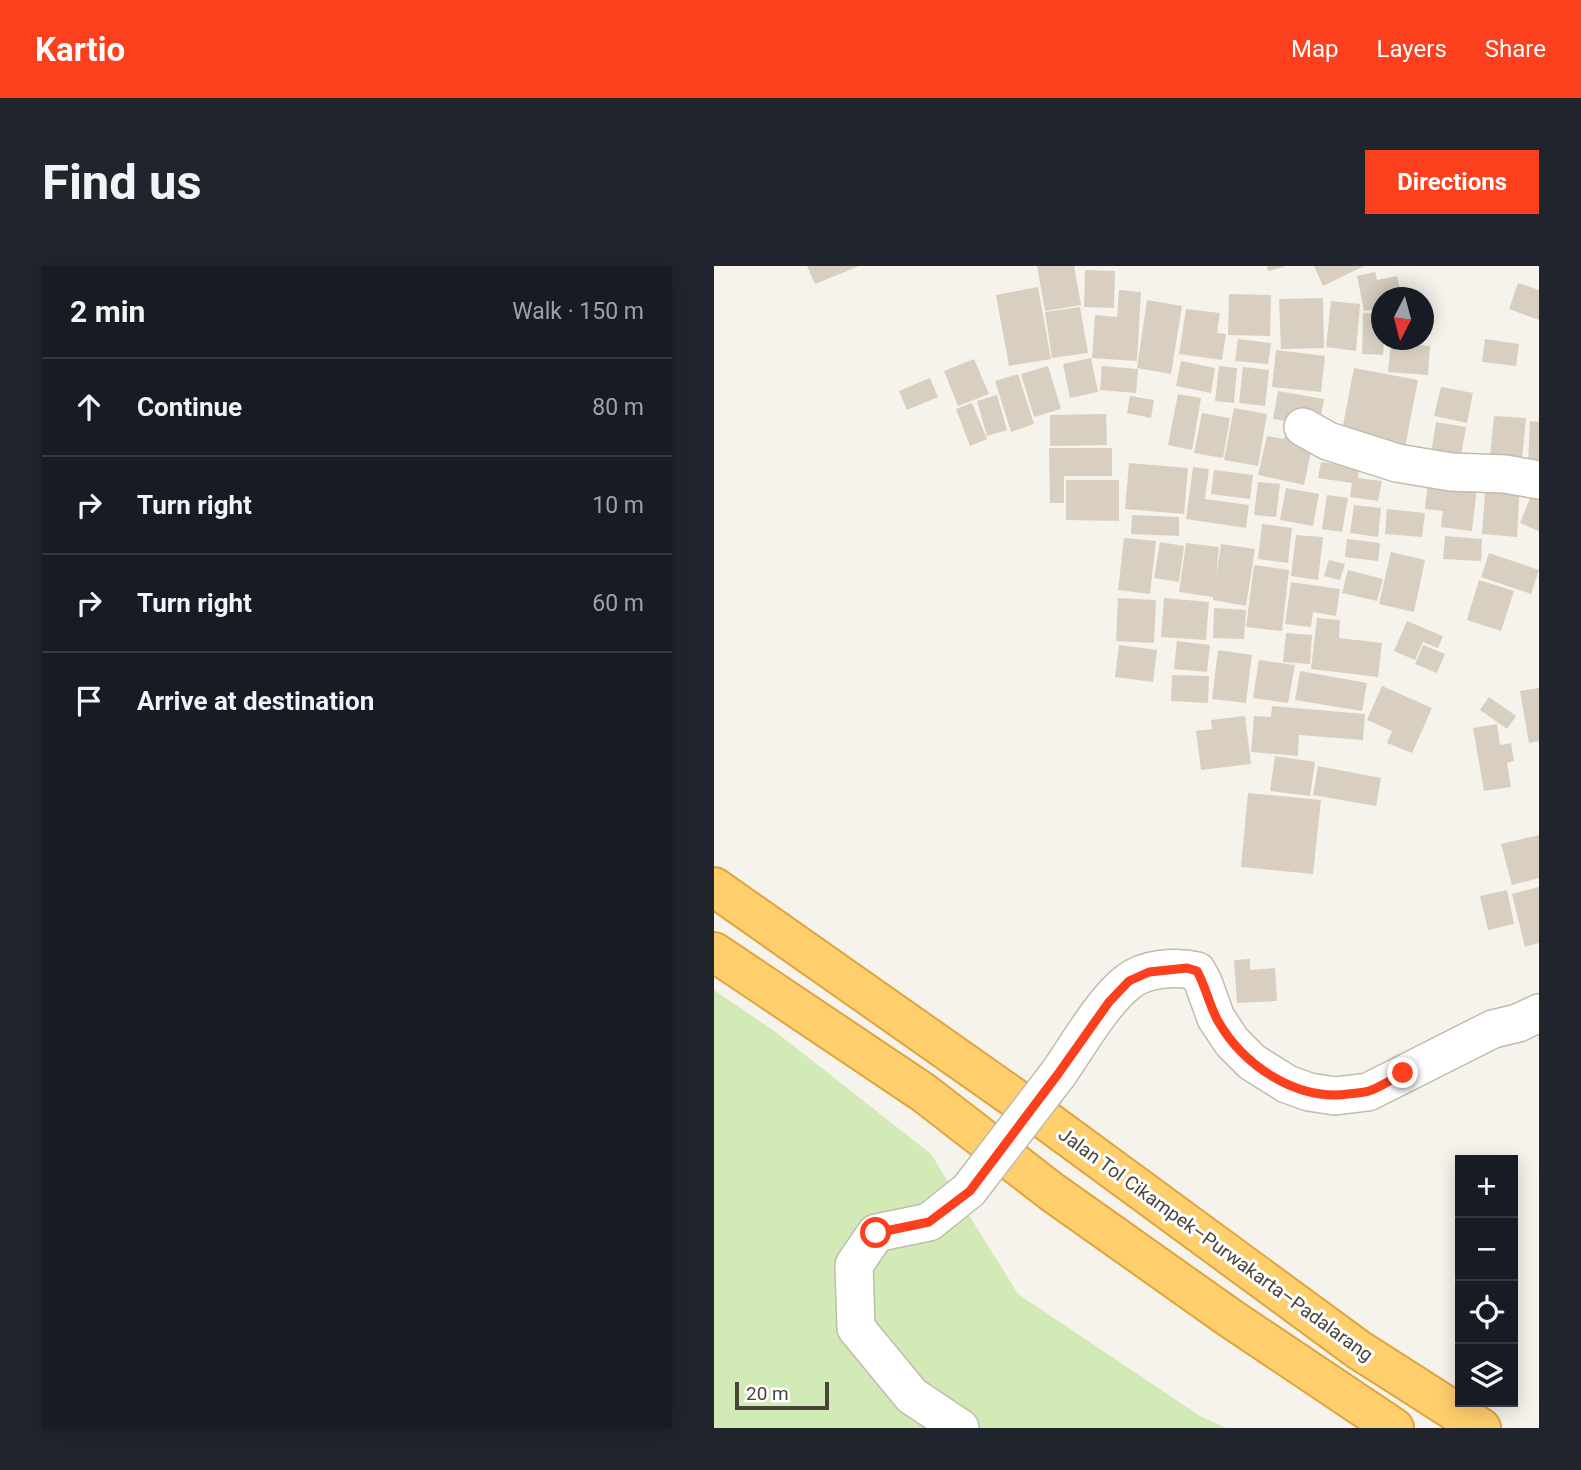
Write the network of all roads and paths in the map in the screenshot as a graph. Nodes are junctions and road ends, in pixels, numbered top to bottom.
1 (1303, 427) dead end
2 (1539, 480) edge
3 (714, 887) edge
4 (714, 952) edge
5 (1539, 1013) edge
6 (960, 1428) edge
7 (1394, 1428) edge
8 (1481, 1428) edge

1 - 2 street
3 - 8 highway, Jalan Tol Cikampek–Purwakarta–Padalarang
4 - 7 highway
5 - 6 street, bridge

